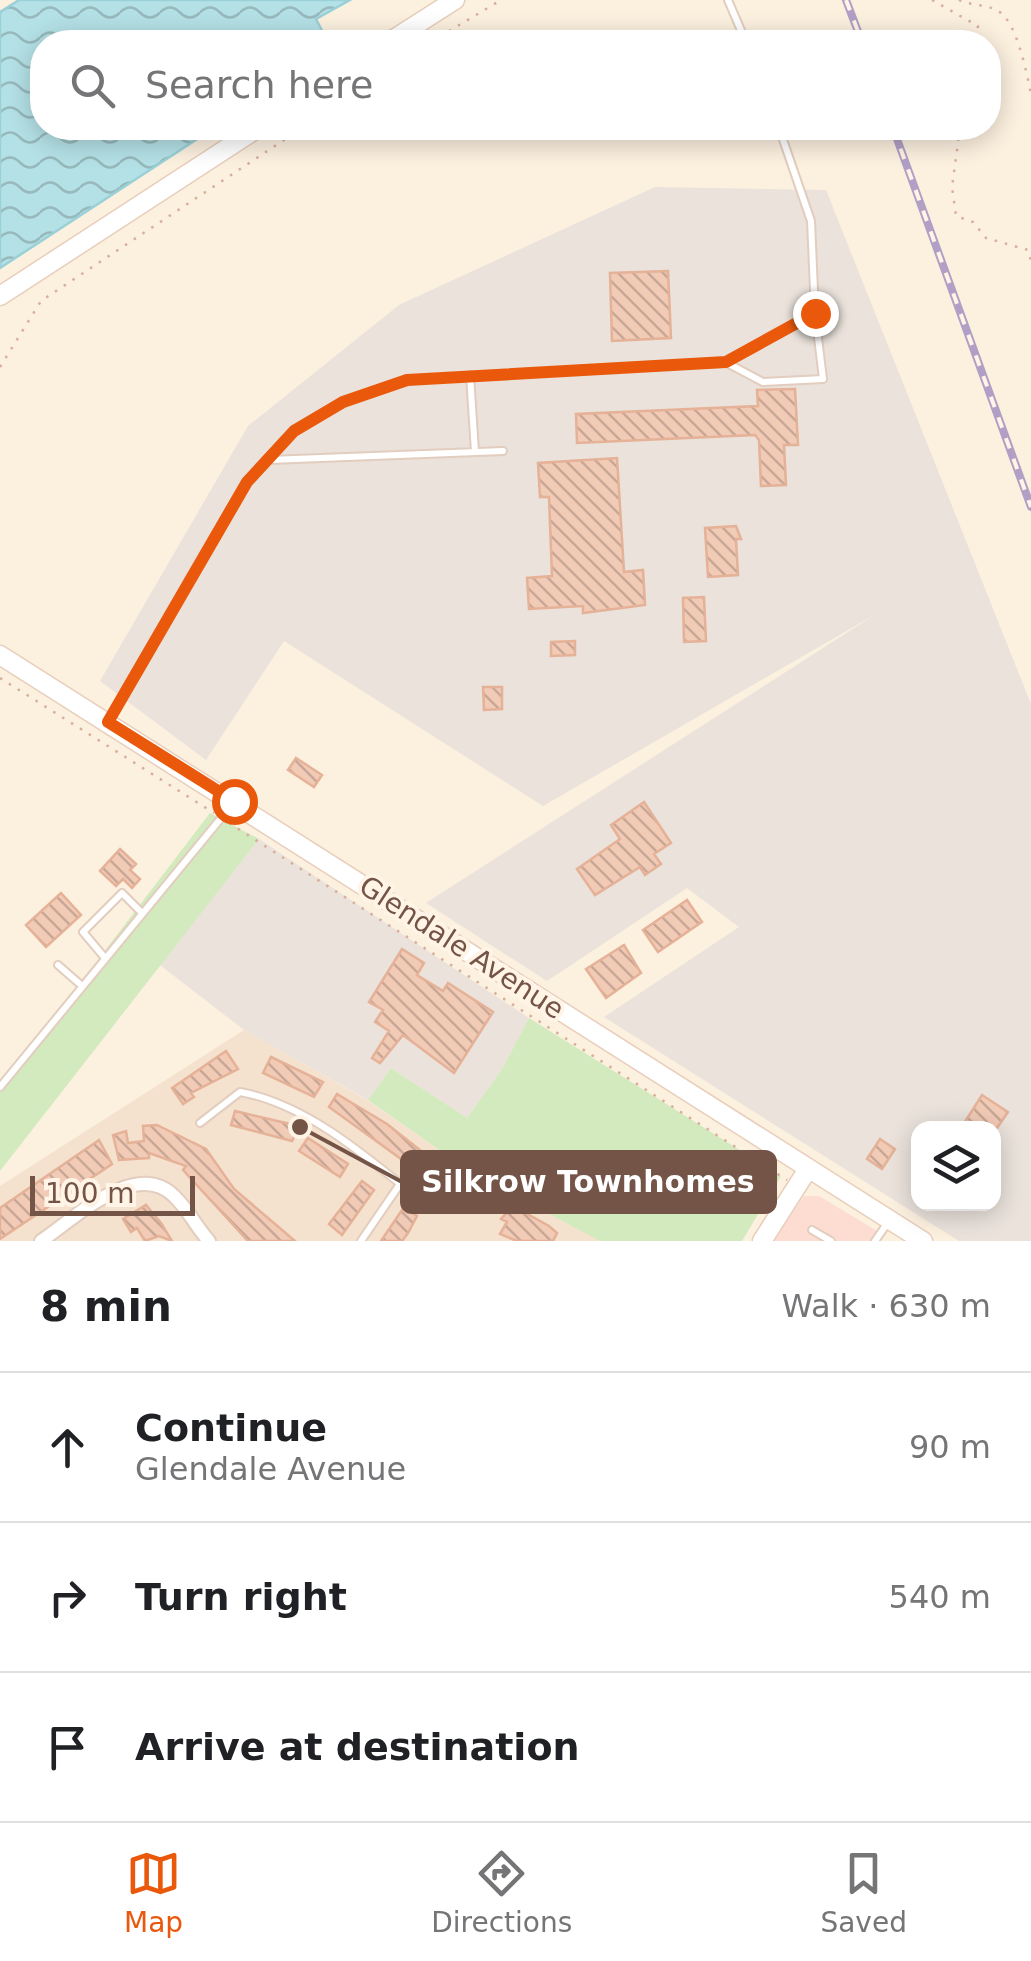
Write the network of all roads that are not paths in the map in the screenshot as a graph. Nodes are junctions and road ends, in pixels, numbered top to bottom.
1 (454, 0) edge
2 (728, 0) edge
3 (408, 30) edge
4 (741, 30) edge
5 (240, 140) edge
6 (784, 140) edge
7 (0, 296) edge
8 (815, 313) junction
9 (726, 362) junction
10 (470, 376) junction
11 (503, 451) dead end
12 (475, 452) junction
13 (268, 460) junction
14 (0, 655) edge
15 (108, 722) junction
16 (234, 801) junction
17 (142, 913) junction
18 (104, 958) junction
19 (58, 965) dead end
20 (82, 986) junction
21 (0, 1087) edge
22 (200, 1123) dead end
23 (808, 1169) junction
24 (400, 1184) junction
25 (430, 1208) dead end
26 (890, 1220) junction
27 (812, 1230) dead end
28 (41, 1241) edge
29 (208, 1241) edge
30 (361, 1241) edge
31 (762, 1241) edge
32 (832, 1241) edge
33 (875, 1241) edge
34 (922, 1241) edge

1 - 3 main road
2 - 4 lane
5 - 7 main road
6 - 8 lane
8 - 9 lane
8 - 9 lane
9 - 10 lane
10 - 12 lane
10 - 13 lane
11 - 12 lane
12 - 13 lane
13 - 15 lane
14 - 15 main road, Glendale Avenue
15 - 16 main road, Glendale Avenue
16 - 17 lane
16 - 23 main road, Glendale Avenue
17 - 18 lane
17 - 18 lane
18 - 20 lane
19 - 20 lane
20 - 21 lane
22 - 24 lane
23 - 26 main road, Glendale Avenue
23 - 31 main road
24 - 25 lane
24 - 30 lane
26 - 33 lane
26 - 34 main road, Glendale Avenue
27 - 32 lane
28 - 29 street

